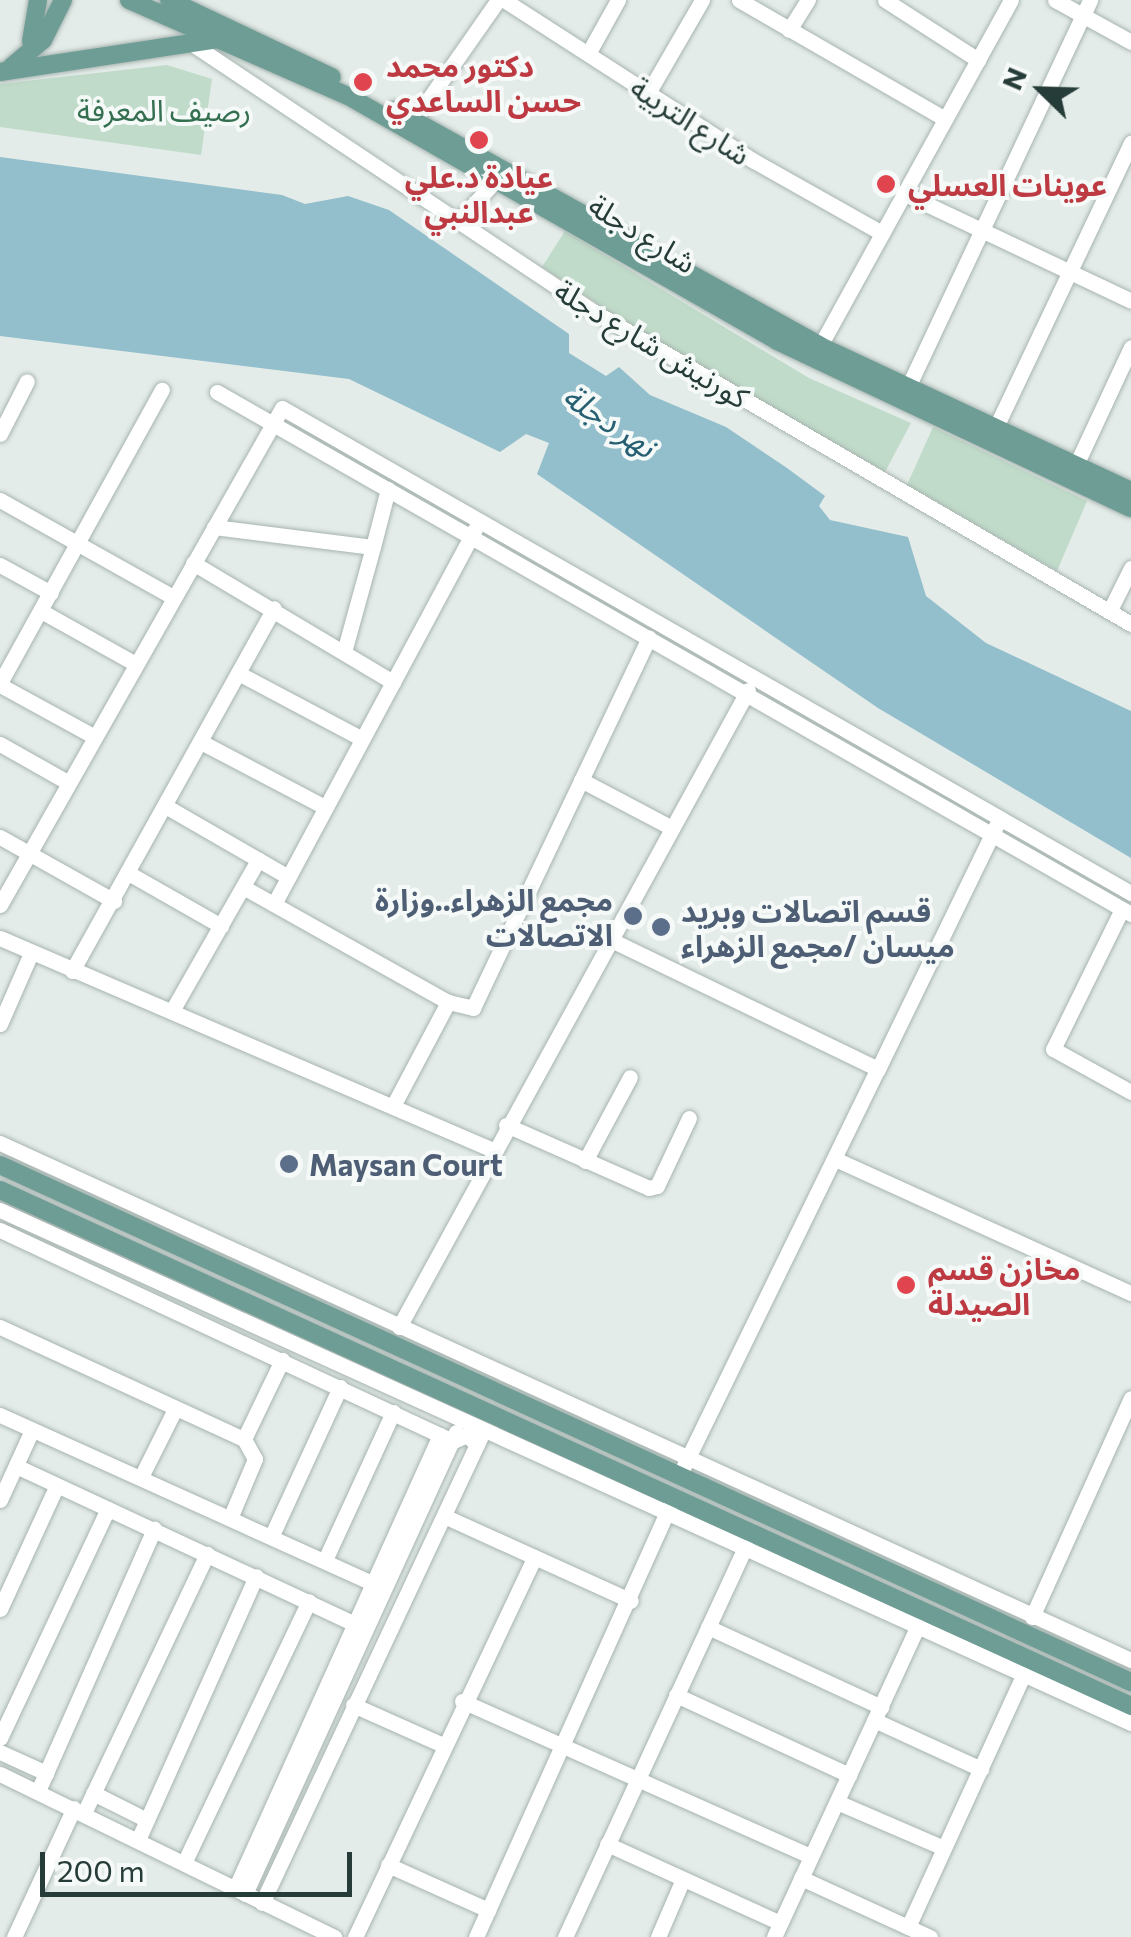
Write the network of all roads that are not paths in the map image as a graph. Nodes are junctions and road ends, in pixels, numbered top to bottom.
1 (38, 0) edge
2 (49, 0) edge
3 (63, 0) edge
4 (129, 0) edge
5 (169, 0) edge
6 (501, 0) edge
7 (618, 0) edge
8 (702, 0) edge
9 (739, 0) edge
10 (808, 0) edge
11 (1011, 0) edge
12 (1055, 0) edge
13 (1090, 0) edge
14 (894, 2) edge
15 (1082, 17) junction
16 (789, 30) junction
17 (226, 40) junction
18 (31, 41) junction
19 (187, 41) junction
20 (1131, 42) edge
21 (589, 52) junction
22 (978, 60) junction
23 (0, 69) edge
24 (647, 95) junction
25 (414, 120) junction
26 (945, 120) junction
27 (1131, 143) edge
28 (495, 182) junction
29 (904, 193) junction
30 (461, 218) junction
31 (980, 229) junction
32 (882, 233) junction
33 (1070, 272) junction
34 (1131, 302) edge
35 (820, 346) junction
36 (1131, 347) edge
37 (27, 381) dead end
38 (908, 387) junction
39 (162, 390) dead end
40 (217, 392) dead end
41 (279, 415) junction
42 (996, 429) junction
43 (0, 434) edge
44 (1076, 466) junction
45 (388, 490) junction
46 (1131, 491) edge
47 (0, 500) edge
48 (1131, 508) edge
49 (480, 521) junction
50 (214, 527) junction
51 (471, 537) junction
52 (79, 544) junction
53 (373, 547) junction
54 (193, 562) junction
55 (0, 566) edge
56 (1131, 568) edge
57 (51, 593) junction
58 (173, 598) junction
59 (274, 608) junction
60 (1110, 610) junction
61 (41, 611) junction
62 (1131, 624) edge
63 (649, 638) junction
64 (344, 652) junction
65 (7, 654) edge
66 (136, 664) junction
67 (238, 673) junction
68 (754, 678) junction
69 (393, 682) junction
70 (0, 684) edge
71 (745, 694) junction
72 (96, 736) junction
73 (362, 739) junction
74 (200, 742) junction
75 (0, 744) edge
76 (914, 769) junction
77 (581, 780) junction
78 (69, 783) junction
79 (905, 785) junction
80 (167, 807) junction
81 (325, 807) junction
82 (1000, 818) junction
83 (670, 827) junction
84 (992, 834) junction
85 (0, 838) edge
86 (29, 854) junction
87 (258, 860) junction
88 (130, 874) junction
89 (288, 878) junction
90 (244, 886) junction
91 (1131, 893) edge
92 (114, 902) junction
93 (274, 904) junction
94 (0, 905) edge
95 (1126, 911) edge
96 (221, 926) junction
97 (0, 938) edge
98 (607, 938) junction
99 (32, 953) junction
100 (72, 971) junction
101 (448, 1002) junction
102 (173, 1009) junction
103 (0, 1024) edge
104 (878, 1070) junction
105 (630, 1077) dead end
106 (1131, 1092) edge
107 (393, 1106) junction
108 (690, 1118) dead end
109 (506, 1126) junction
110 (0, 1143) edge
111 (493, 1150) junction
112 (835, 1159) junction
113 (584, 1161) junction
114 (0, 1165) edge
115 (88, 1183) junction
116 (0, 1190) edge
117 (79, 1201) junction
118 (0, 1210) edge
119 (0, 1230) edge
120 (67, 1230) junction
121 (1131, 1293) edge
122 (399, 1326) junction
123 (0, 1327) edge
124 (282, 1360) junction
125 (340, 1388) junction
126 (1131, 1398) edge
127 (174, 1410) junction
128 (393, 1412) junction
129 (453, 1414) junction
130 (0, 1415) edge
131 (484, 1429) junction
132 (32, 1430) junction
133 (447, 1438) junction
134 (244, 1440) junction
135 (477, 1445) junction
136 (16, 1466) junction
137 (142, 1475) junction
138 (56, 1485) junction
139 (677, 1486) junction
140 (0, 1500) edge
141 (108, 1508) junction
142 (231, 1516) junction
143 (444, 1516) junction
144 (154, 1530) junction
145 (272, 1535) junction
146 (744, 1547) junction
147 (854, 1547) junction
148 (207, 1554) junction
149 (535, 1556) junction
150 (325, 1560) junction
151 (256, 1576) junction
152 (838, 1580) junction
153 (374, 1584) junction
154 (631, 1600) junction
155 (309, 1601) junction
156 (0, 1610) edge
157 (1032, 1617) junction
158 (918, 1626) junction
159 (362, 1627) junction
160 (708, 1627) junction
161 (1131, 1660) edge
162 (1024, 1674) junction
163 (1131, 1682) edge
164 (676, 1696) junction
165 (462, 1701) junction
166 (353, 1705) junction
167 (1131, 1706) edge
168 (877, 1713) junction
169 (1131, 1722) edge
170 (0, 1738) edge
171 (568, 1745) junction
172 (443, 1746) junction
173 (0, 1752) edge
174 (981, 1769) junction
175 (46, 1772) junction
176 (849, 1775) junction
177 (2, 1778) edge
178 (641, 1781) junction
179 (38, 1791) junction
180 (93, 1793) junction
181 (836, 1802) junction
182 (79, 1810) junction
183 (146, 1820) junction
184 (138, 1840) junction
185 (607, 1844) junction
186 (944, 1848) junction
187 (808, 1855) junction
188 (184, 1863) junction
189 (388, 1865) junction
190 (801, 1878) junction
191 (683, 1879) junction
192 (240, 1892) junction
193 (262, 1903) junction
194 (488, 1910) junction
195 (908, 1927) junction
196 (777, 1930) edge
197 (14, 1937) edge
198 (334, 1937) edge
199 (355, 1937) edge
200 (476, 1937) edge
201 (565, 1937) edge
202 (658, 1937) edge
203 (930, 1937) edge

1 - 18 main road
2 - 18 main road
3 - 23 main road
4 - 17 main road, شارع دجلة
5 - 25 main road, شارع دجلة
6 - 21 street, شارع التربية
6 - 25 street
7 - 21 street
8 - 24 street
9 - 16 street
10 - 16 street
11 - 22 street
12 - 15 street
13 - 15 street
14 - 22 street
15 - 20 street
15 - 31 street
16 - 26 street
17 - 19 main road
17 - 28 main road, شارع دجلة
18 - 23 main road
19 - 23 main road
19 - 30 street, كورنيش شارع دجلة
21 - 24 street, شارع التربية
22 - 26 street
24 - 32 street, شارع التربية
25 - 35 main road, شارع دجلة
26 - 29 street
27 - 33 street
28 - 30 street
28 - 48 main road, شارع دجلة
29 - 31 street
29 - 32 street
30 - 60 street, كورنيش شارع دجلة
31 - 33 street
31 - 38 street
32 - 35 street
33 - 34 street
33 - 42 street
35 - 38 main road, شارع دجلة
36 - 44 street
37 - 43 street
38 - 42 main road, شارع دجلة
39 - 52 street
40 - 41 street
41 - 45 street
41 - 49 street
41 - 50 street
42 - 44 main road, شارع دجلة
44 - 46 main road, شارع دجلة
45 - 51 street
45 - 53 street
47 - 52 street
49 - 51 street
49 - 68 street
50 - 53 street
50 - 54 street
51 - 63 street
51 - 69 street
52 - 57 street
52 - 58 street
53 - 64 street
54 - 58 street
54 - 59 street
55 - 57 street
56 - 60 street
57 - 61 street
58 - 66 street
59 - 64 street
59 - 67 street
60 - 62 street, كورنيش شارع دجلة
61 - 65 street
61 - 66 street
63 - 71 street
63 - 77 street
64 - 69 street
65 - 70 street
66 - 72 street
67 - 73 street
67 - 74 street
68 - 71 street
68 - 76 street
69 - 73 street
70 - 72 street
71 - 79 street
71 - 83 street
72 - 78 street
73 - 81 street
74 - 80 street
74 - 81 street
75 - 78 street
76 - 79 street
76 - 82 street
77 - 83 street
77 - 101 street
78 - 86 street
79 - 84 street
80 - 87 street
80 - 88 street
81 - 89 street
82 - 84 street
82 - 91 street
83 - 98 street
84 - 95 street
84 - 104 street
85 - 86 street
86 - 92 street
86 - 94 street
87 - 89 street
87 - 90 street
88 - 92 street
88 - 96 street
89 - 93 street
90 - 93 street
90 - 96 street
92 - 100 street
93 - 101 street
95 - 106 street
96 - 102 street
97 - 99 street
98 - 104 street
98 - 109 street
99 - 100 street
99 - 103 street
100 - 102 street
101 - 107 street
102 - 107 street
104 - 112 street
105 - 113 street
107 - 111 street
108 - 113 street
109 - 111 street
109 - 113 street
110 - 115 street
111 - 122 street
112 - 121 street
112 - 139 street
114 - 117 main road
115 - 117 main road
115 - 122 street
116 - 120 main road
117 - 139 main road
118 - 120 street
119 - 124 street
120 - 129 street
120 - 139 main road
122 - 139 street
123 - 127 street
124 - 125 street
124 - 134 street
125 - 128 street
125 - 145 street
126 - 157 street
127 - 134 street
127 - 137 street
128 - 133 street
128 - 150 street
129 - 131 street
129 - 133 street
130 - 132 street
131 - 135 street
131 - 139 street
132 - 136 street
132 - 137 street
133 - 135 street
133 - 153 street
133 - 159 street
134 - 142 street
135 - 143 street
136 - 138 street
136 - 140 street
137 - 142 street
138 - 141 street
138 - 156 street
139 - 146 street
139 - 147 main road
139 - 152 main road
139 - 154 street
141 - 144 street
141 - 170 street
142 - 145 street
143 - 149 street
143 - 166 street
144 - 148 street
144 - 175 street
145 - 150 street
146 - 152 street
146 - 160 street
147 - 157 street
147 - 163 main road
148 - 151 street
148 - 180 street
149 - 154 street
149 - 165 street
150 - 153 street
151 - 155 street
151 - 183 street
152 - 158 street
152 - 167 main road
153 - 159 street
154 - 171 street
155 - 159 street
155 - 188 street
157 - 161 street
158 - 162 street
158 - 168 street
159 - 192 street
160 - 164 street
160 - 168 street
162 - 169 street
162 - 174 street
164 - 176 street
164 - 178 street
165 - 171 street
165 - 172 street
166 - 172 street
166 - 193 street
168 - 174 street
168 - 176 street
171 - 178 street
171 - 194 street
172 - 189 street
173 - 175 street
174 - 186 street
175 - 179 street
176 - 181 street
177 - 179 street
178 - 185 street
178 - 187 street
179 - 182 street
180 - 182 street
180 - 183 street
181 - 186 street
181 - 187 street
182 - 184 street
182 - 197 street
183 - 184 street
184 - 188 street
185 - 191 street
185 - 201 street
186 - 195 street
187 - 190 street
188 - 192 street
189 - 194 street
189 - 199 street
190 - 195 street
190 - 196 street
191 - 196 street
191 - 202 street
192 - 193 street
193 - 198 street
194 - 200 street
195 - 203 street

